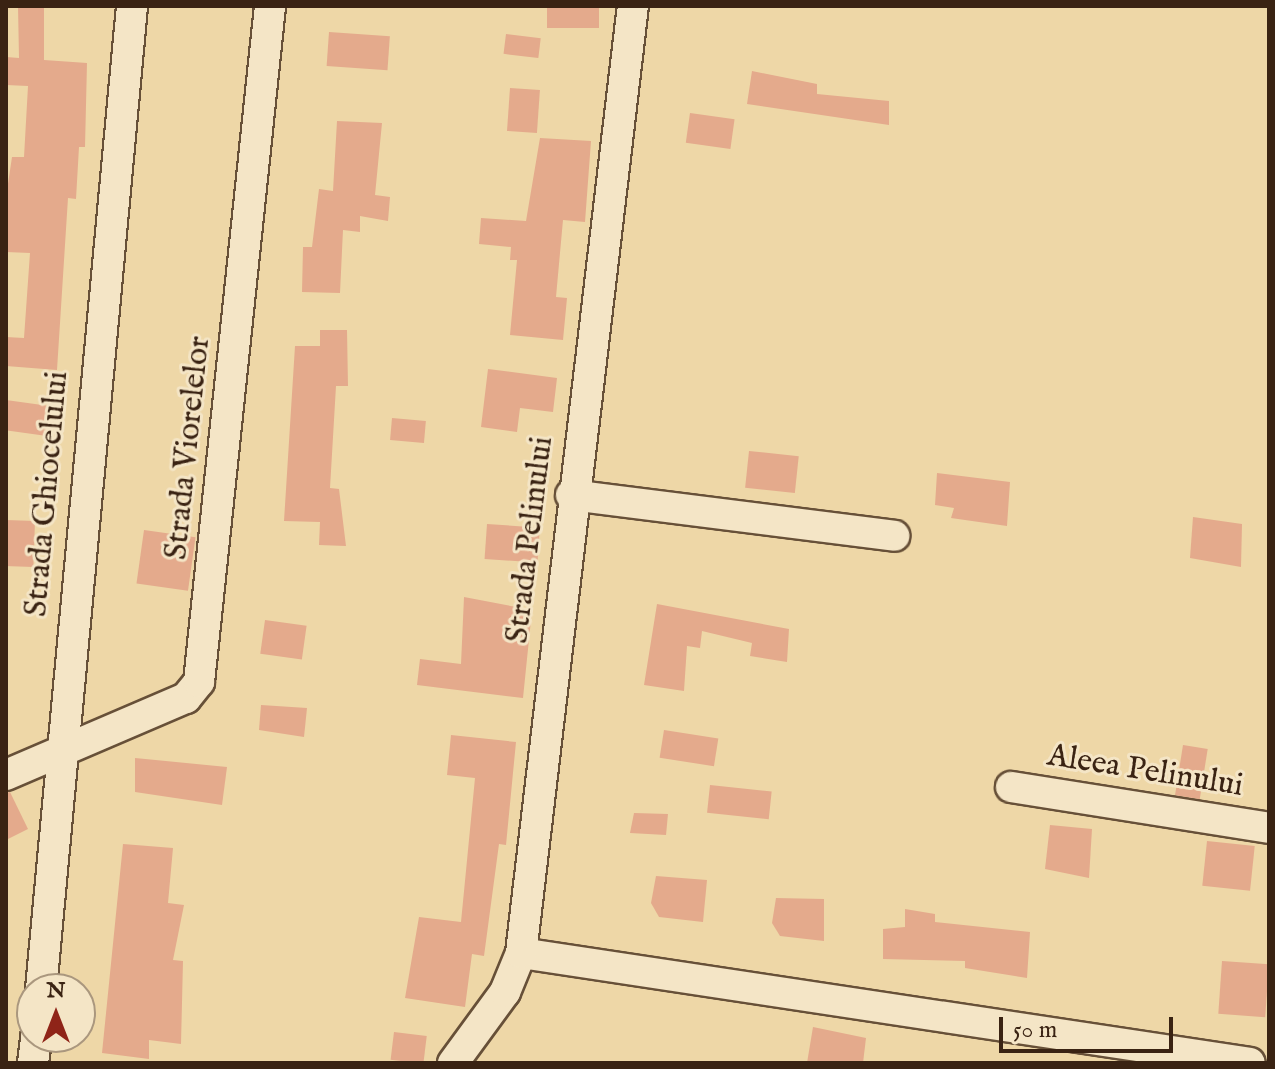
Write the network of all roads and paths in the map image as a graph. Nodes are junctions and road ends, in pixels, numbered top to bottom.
1 (132, 6) edge
2 (270, 6) edge
3 (633, 6) edge
4 (571, 495) junction
5 (894, 536) dead end
6 (60, 752) junction
7 (6, 775) edge
8 (1011, 787) dead end
9 (1269, 828) edge
10 (521, 953) junction
11 (42, 973) edge
12 (453, 1063) edge
13 (1250, 1063) edge
14 (1263, 1063) edge
15 (1269, 1063) edge

1 - 6 street, Strada Ghiocelului
2 - 6 street, Strada Viorelelor
3 - 4 street, Strada Pelinului
4 - 5 street
4 - 10 street, Strada Pelinului
6 - 7 street, Strada Viorelelor
6 - 11 street, Strada Ghiocelului
8 - 9 street, Aleea Pelinului
10 - 12 street, Strada Pelinului
10 - 13 street
14 - 15 street

